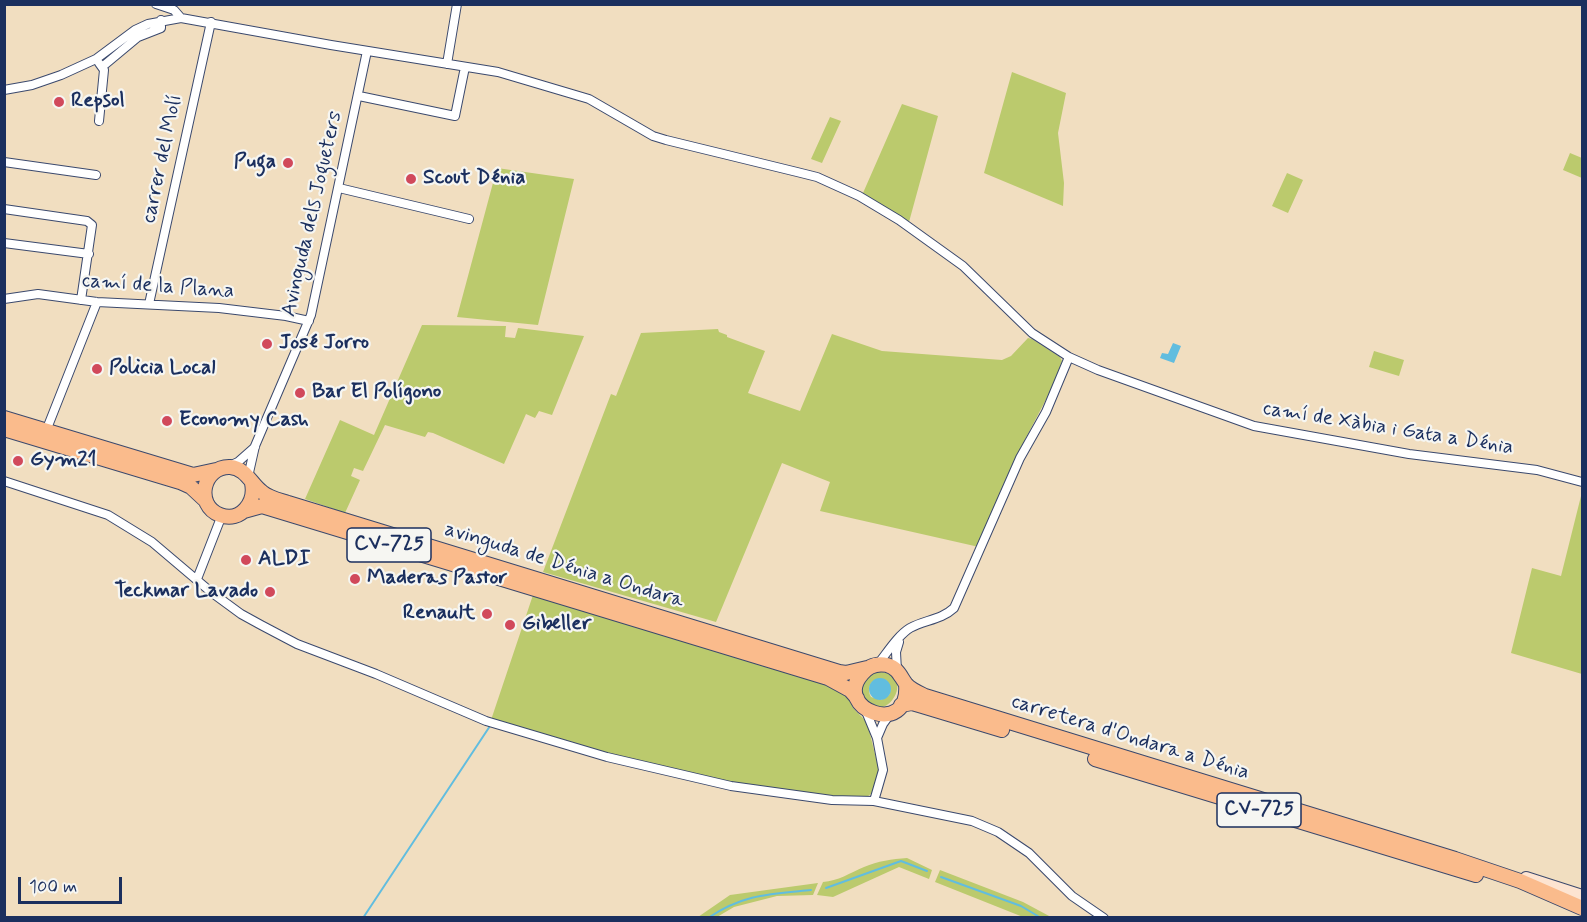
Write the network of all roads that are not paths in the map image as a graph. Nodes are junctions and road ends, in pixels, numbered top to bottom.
1 (156, 4) edge
2 (457, 4) edge
3 (181, 18) junction
4 (161, 20) junction
5 (211, 22) junction
6 (367, 51) junction
7 (96, 59) junction
8 (447, 64) junction
9 (102, 67) junction
10 (465, 67) junction
11 (4, 90) edge
12 (359, 96) junction
13 (99, 121) dead end
14 (4, 162) edge
15 (96, 175) dead end
16 (339, 188) junction
17 (4, 209) edge
18 (469, 219) dead end
19 (4, 243) edge
20 (89, 254) junction
21 (4, 299) edge
22 (81, 300) junction
23 (97, 302) junction
24 (149, 304) junction
25 (309, 321) junction
26 (1069, 357) junction
27 (4, 418) edge
28 (4, 429) edge
29 (46, 431) junction
30 (255, 446) junction
31 (222, 469) junction
32 (250, 480) junction
33 (4, 481) edge
34 (1582, 482) edge
35 (205, 500) junction
36 (244, 511) junction
37 (222, 515) junction
38 (197, 579) junction
39 (900, 636) junction
40 (873, 666) junction
41 (897, 670) junction
42 (906, 684) junction
43 (861, 703) junction
44 (896, 709) junction
45 (877, 738) junction
46 (874, 801) junction
47 (1455, 859) junction
48 (1582, 896) edge
49 (1104, 918) edge

1 - 3 street
2 - 8 street
3 - 4 street, camí de Xàbia i Gata a Dénia
3 - 5 street, camí de Xàbia i Gata a Dénia
4 - 7 street, camí de Xàbia i Gata a Dénia
4 - 9 street
5 - 6 street, camí de Xàbia i Gata a Dénia
5 - 24 street, carrer del Molí
6 - 8 street, camí de Xàbia i Gata a Dénia
6 - 12 street, Avinguda dels Jogueters
7 - 9 street
7 - 11 street, camí de Xàbia i Gata a Dénia
8 - 10 street, camí de Xàbia i Gata a Dénia
9 - 13 street
10 - 12 street
10 - 26 street, camí de Xàbia i Gata a Dénia
12 - 16 street, Avinguda dels Jogueters
14 - 15 street
16 - 18 street
16 - 25 street, Avinguda dels Jogueters
17 - 20 street
19 - 20 street
20 - 22 street
21 - 22 street, camí de la Plana
22 - 23 street, camí de la Plana
23 - 24 street, camí de la Plana
23 - 29 street
24 - 25 street, camí de la Plana
25 - 30 street, Avinguda dels Jogueters
26 - 34 street, camí de Xàbia i Gata a Dénia
26 - 39 street
27 - 29 main road
28 - 35 main road
29 - 31 main road
30 - 31 street, Avinguda dels Jogueters
30 - 32 street, Avinguda dels Jogueters
31 - 32 main road, CV-725
31 - 35 main road
32 - 36 main road
32 - 40 main road, avinguda de Dénia a Ondara / CV-725
33 - 38 street
35 - 37 main road
36 - 37 main road, CV-725
36 - 43 main road, avinguda de Dénia a Ondara / CV-725
37 - 38 street
38 - 46 street
39 - 40 street
39 - 41 street
40 - 41 main road, CV-725
40 - 43 main road
41 - 42 main road, CV-725
42 - 44 main road
42 - 47 main road, carretera d'Ondara a Dénia / CV-725
43 - 44 main road, CV-725
43 - 45 street
44 - 45 street
44 - 47 main road, carretera d'Ondara a Dénia / CV-725
45 - 46 street
46 - 49 street
47 - 48 street

